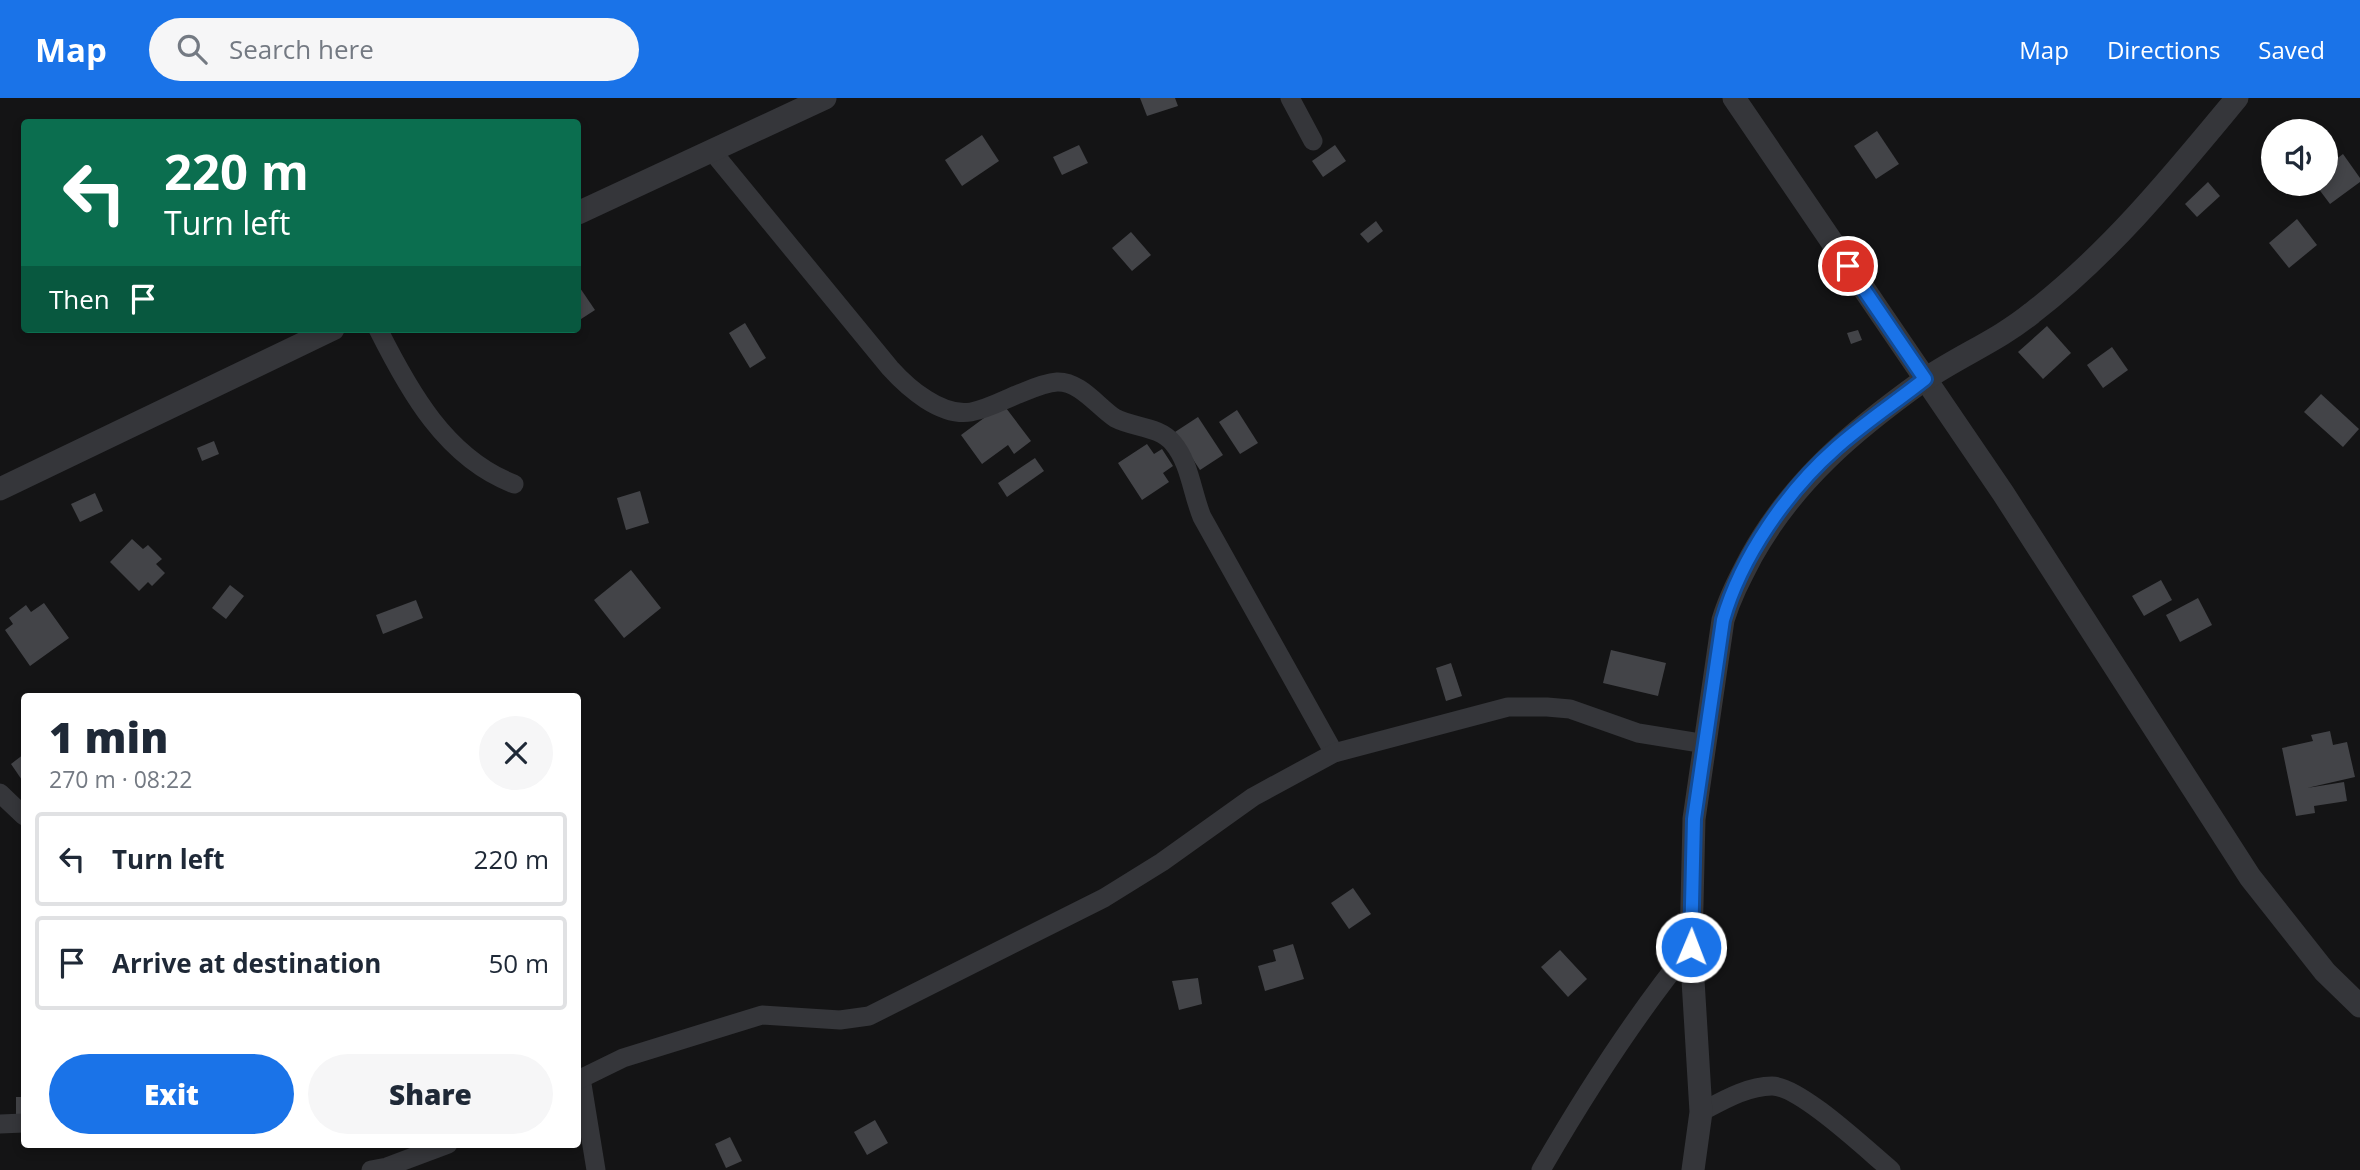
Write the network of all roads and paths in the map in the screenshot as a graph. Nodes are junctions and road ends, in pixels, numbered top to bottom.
1 (825, 98) edge
2 (1290, 98) edge
3 (1734, 98) edge
4 (2237, 98) edge
5 (1313, 141) dead end
6 (711, 150) junction
7 (581, 212) edge
8 (325, 333) edge
9 (380, 333) edge
10 (1925, 379) junction
11 (514, 484) dead end
12 (0, 489) edge
13 (1706, 744) junction
14 (1334, 753) junction
15 (0, 793) edge
16 (21, 813) edge
17 (1691, 947) junction
18 (2360, 1006) edge
19 (581, 1078) edge
20 (581, 1090) edge
21 (1701, 1112) junction
22 (21, 1123) edge
23 (0, 1124) edge
24 (437, 1148) edge
25 (371, 1170) edge
26 (596, 1170) edge
27 (1541, 1170) edge
28 (1693, 1170) edge
29 (1891, 1170) edge

1 - 6 street
2 - 5 street
3 - 10 street
4 - 10 street
6 - 7 street
6 - 14 street
8 - 12 street
9 - 11 street
10 - 13 street
10 - 18 street
13 - 14 street
13 - 17 street
14 - 19 street
15 - 16 street
17 - 21 street
17 - 27 street
20 - 26 street
21 - 28 street
21 - 29 street
22 - 23 street
24 - 25 street

